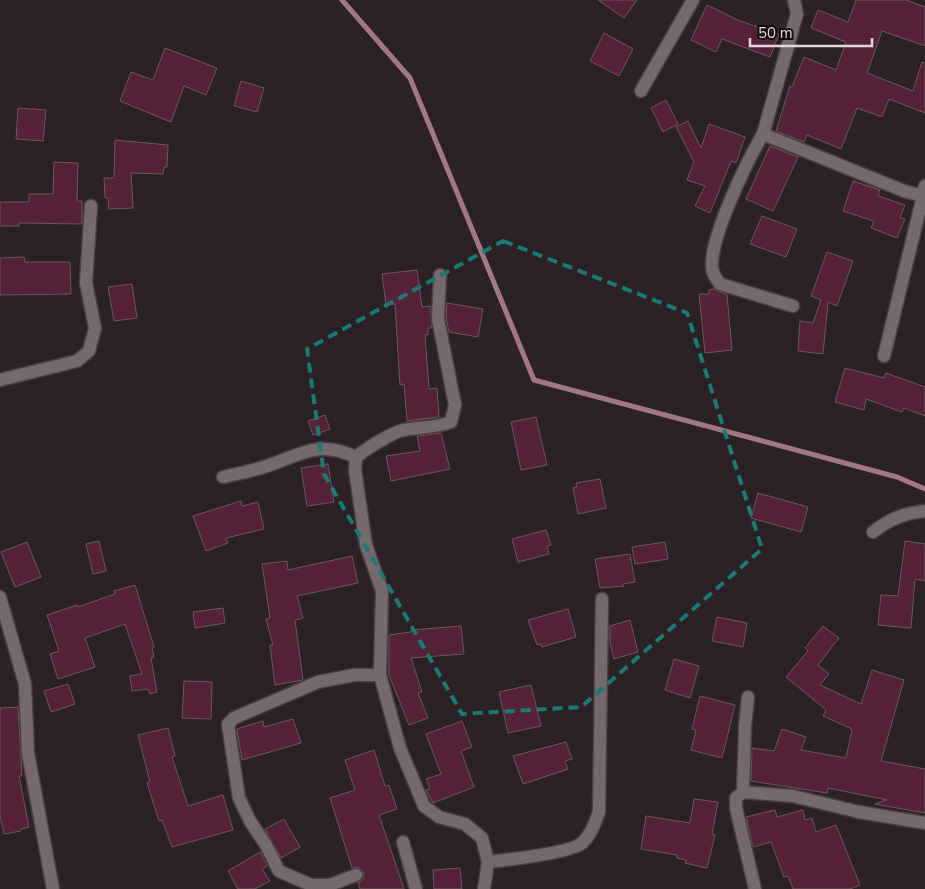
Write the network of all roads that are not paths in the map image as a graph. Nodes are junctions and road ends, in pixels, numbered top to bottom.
1 (693, 0) edge
2 (794, 0) edge
3 (640, 91) dead end
4 (763, 134) junction
5 (924, 192) edge
6 (91, 206) dead end
7 (440, 275) dead end
8 (793, 306) dead end
9 (884, 356) dead end
10 (0, 380) edge
11 (356, 457) junction
12 (223, 477) dead end
13 (925, 511) edge
14 (873, 532) dead end
15 (0, 597) edge
16 (602, 600) dead end
17 (380, 675) junction
18 (748, 696) dead end
19 (743, 792) junction
20 (925, 823) edge
21 (403, 842) dead end
22 (488, 862) junction
23 (356, 875) dead end
24 (53, 889) edge
25 (416, 889) edge
26 (484, 889) edge
27 (755, 889) edge

1 - 3 street
2 - 4 street
4 - 5 street
4 - 8 street
5 - 9 street
6 - 10 street
7 - 11 street
11 - 12 street
11 - 17 street
13 - 14 street
15 - 24 street
16 - 22 street
17 - 22 street
17 - 23 street
18 - 19 street
19 - 20 street
19 - 27 street
21 - 25 street
22 - 26 street

